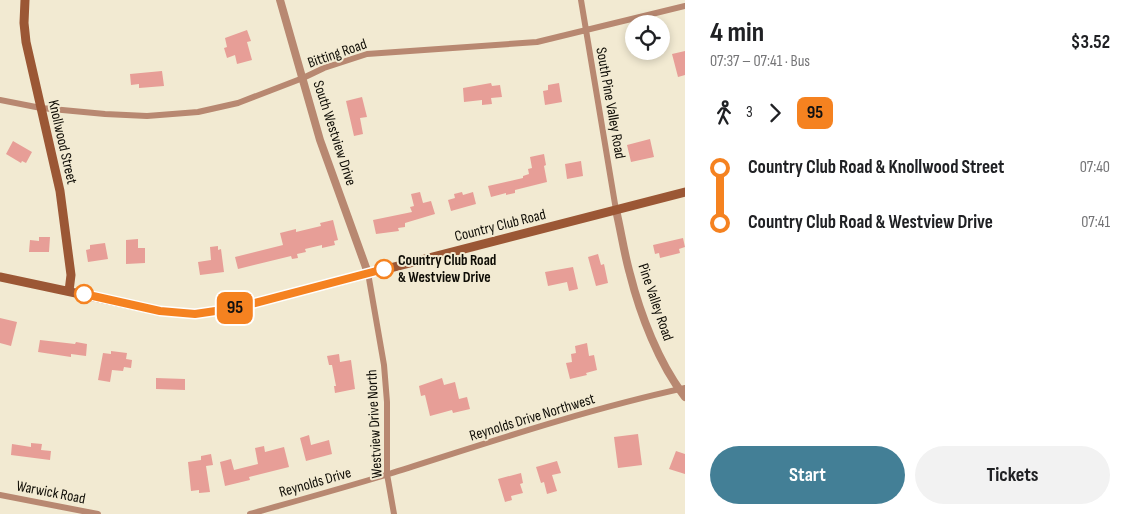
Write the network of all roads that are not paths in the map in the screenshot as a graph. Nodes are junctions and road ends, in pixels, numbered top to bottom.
1 (25, 0) edge
2 (280, 0) edge
3 (580, 0) edge
4 (685, 6) edge
5 (586, 31) junction
6 (303, 78) junction
7 (0, 100) edge
8 (41, 108) junction
9 (685, 192) edge
10 (616, 210) junction
11 (368, 274) junction
12 (0, 277) edge
13 (69, 291) junction
14 (682, 389) edge
15 (685, 397) edge
16 (388, 474) junction
17 (0, 495) edge
18 (98, 514) edge
19 (250, 514) edge
20 (394, 514) edge

1 - 8 main road, Knollwood Street
2 - 6 street, South Westview Drive
3 - 5 street, South Pine Valley Road
4 - 5 street, Bitting Road
5 - 6 street, Bitting Road
5 - 10 street, South Pine Valley Road
6 - 8 street, Bitting Road
6 - 11 street, South Westview Drive
7 - 8 street, Bitting Road
8 - 13 main road, Knollwood Street
9 - 10 main road, Country Club Road
10 - 11 main road, Country Club Road
10 - 14 street, Pine Valley Road
11 - 13 main road, Country Club Road
11 - 16 street, Westview Drive North
12 - 13 main road, Country Club Road
14 - 15 street, Pine Valley Road
14 - 16 street, Reynolds Drive Northwest
16 - 19 street, Reynolds Drive
16 - 20 street, Westview Drive North
17 - 18 street, Warwick Road

